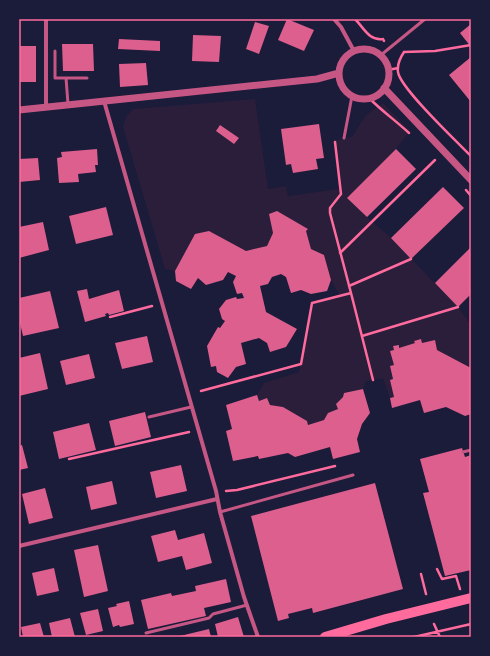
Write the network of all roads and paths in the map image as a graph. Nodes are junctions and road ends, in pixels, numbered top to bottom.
1 (46, 19) edge
2 (334, 19) edge
3 (355, 19) edge
4 (425, 19) edge
5 (382, 39) dead end
6 (471, 45) edge
7 (55, 51) dead end
8 (354, 51) junction
9 (381, 55) junction
10 (398, 68) junction
11 (388, 70) junction
12 (339, 73) junction
13 (66, 78) junction
14 (86, 78) dead end
15 (384, 88) junction
16 (352, 96) junction
17 (369, 98) junction
18 (104, 101) junction
19 (68, 105) junction
20 (46, 107) junction
21 (19, 110) edge
22 (381, 110) dead end
23 (334, 136) dead end
24 (344, 138) dead end
25 (471, 156) edge
26 (435, 160) dead end
27 (471, 180) edge
28 (340, 253) junction
29 (411, 259) dead end
30 (350, 286) junction
31 (351, 293) junction
32 (152, 306) dead end
33 (458, 307) dead end
34 (110, 317) dead end
35 (362, 336) junction
36 (373, 380) dead end
37 (202, 391) dead end
38 (191, 407) junction
39 (149, 417) dead end
40 (189, 432) dead end
41 (471, 450) edge
42 (463, 452) dead end
43 (69, 459) dead end
44 (335, 466) dead end
45 (353, 475) dead end
46 (216, 491) junction
47 (217, 499) junction
48 (220, 512) junction
49 (19, 546) edge
50 (438, 569) dead end
51 (421, 574) dead end
52 (458, 581) dead end
53 (426, 594) dead end
54 (471, 598) edge
55 (247, 605) junction
56 (434, 624) dead end
57 (471, 624) edge
58 (438, 631) junction
59 (146, 633) dead end
60 (258, 637) edge
61 (325, 637) edge
62 (414, 637) edge
63 (440, 637) edge

1 - 20 street
2 - 8 street
3 - 5 path
4 - 9 lane
6 - 10 path
7 - 13 lane
8 - 9 street
8 - 12 street
9 - 11 street
10 - 11 path
10 - 25 path
11 - 15 street
12 - 16 street
12 - 18 street
13 - 14 lane
13 - 19 lane
15 - 17 street
15 - 27 street
16 - 17 street
16 - 24 lane
17 - 22 path
18 - 19 street
18 - 38 street
19 - 20 street
20 - 21 street
23 - 28 path
26 - 28 path
28 - 30 path
29 - 30 path
30 - 31 path
31 - 35 path
31 - 37 path
32 - 34 path
33 - 35 path
35 - 36 path
38 - 39 lane
38 - 46 street
40 - 43 path
41 - 42 lane
44 - 46 path
45 - 48 lane
46 - 47 street
47 - 48 street
47 - 49 street
48 - 55 street
50 - 52 path
51 - 53 path
54 - 61 main road
55 - 59 lane
55 - 60 street
56 - 58 path
57 - 58 path
58 - 62 path
58 - 63 path

